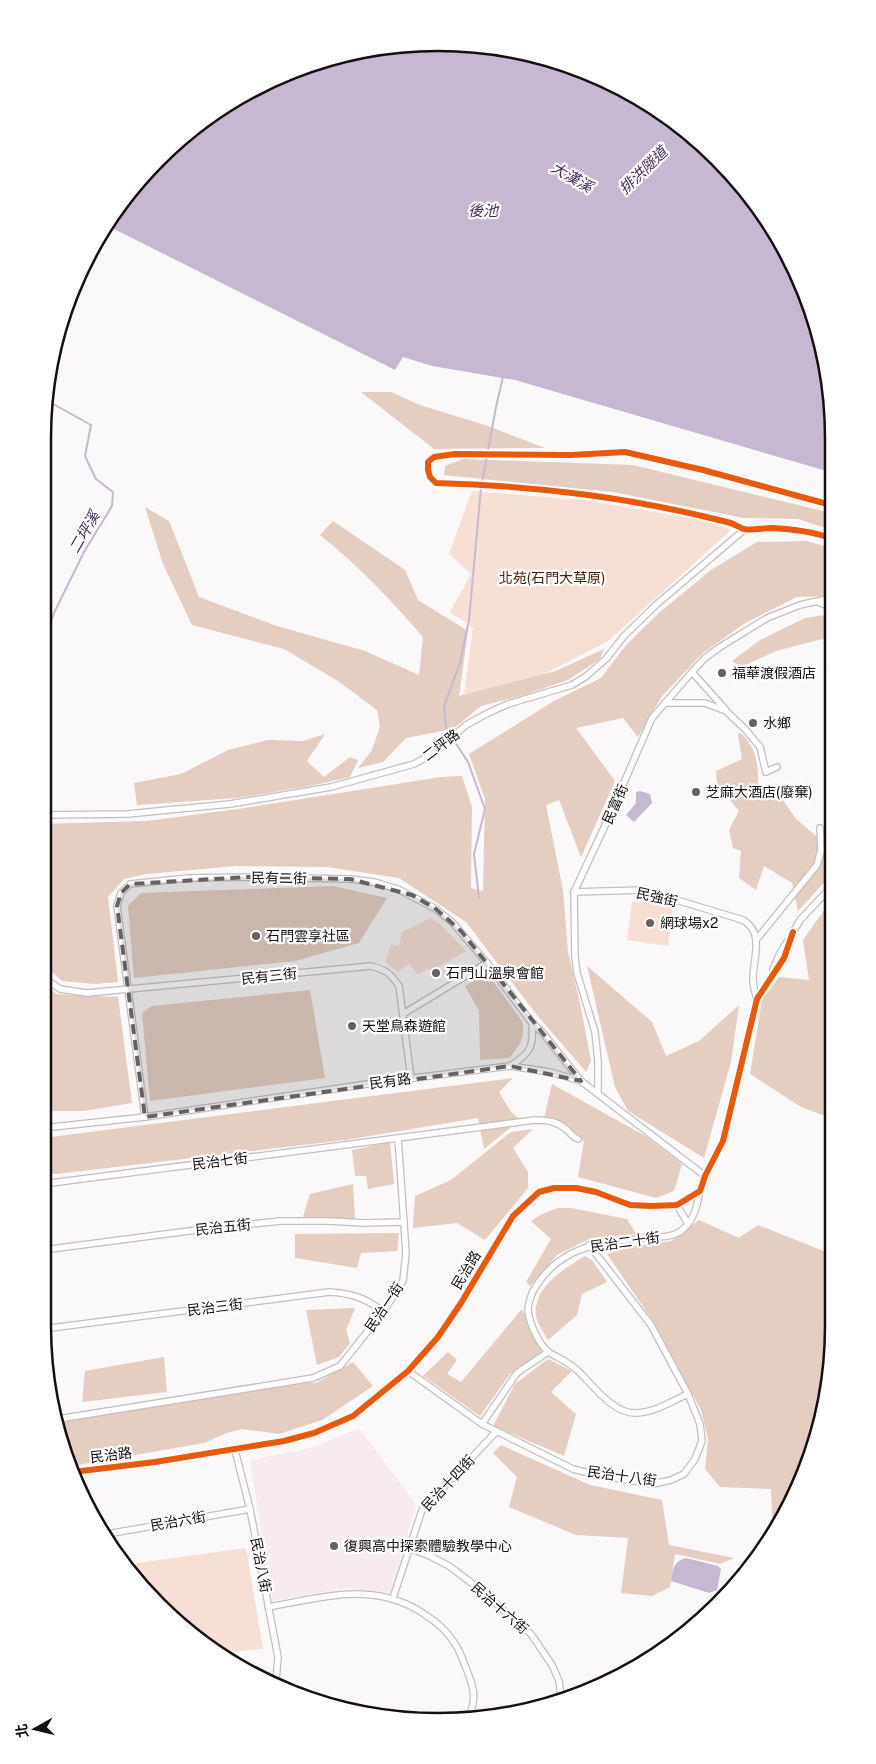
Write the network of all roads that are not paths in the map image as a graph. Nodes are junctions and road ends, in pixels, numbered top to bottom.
1 (825, 504) edge
2 (745, 529) junction
3 (825, 536) edge
4 (825, 600) edge
5 (818, 602) junction
6 (825, 605) edge
7 (692, 672) junction
8 (665, 703) junction
9 (726, 711) junction
10 (777, 766) dead end
11 (51, 815) edge
12 (820, 828) dead end
13 (574, 892) junction
14 (825, 893) edge
15 (756, 940) junction
16 (487, 963) junction
17 (51, 983) edge
18 (127, 990) junction
19 (757, 999) junction
20 (404, 1014) junction
21 (532, 1023) junction
22 (510, 1066) junction
23 (411, 1078) junction
24 (580, 1081) junction
25 (598, 1094) junction
26 (145, 1117) junction
27 (51, 1127) edge
28 (398, 1138) junction
29 (578, 1139) dead end
30 (705, 1176) junction
31 (51, 1183) edge
32 (700, 1191) junction
33 (676, 1205) junction
34 (404, 1222) junction
35 (688, 1224) junction
36 (589, 1245) junction
37 (51, 1247) edge
38 (383, 1312) junction
39 (51, 1328) edge
40 (548, 1352) junction
41 (408, 1371) junction
42 (688, 1394) junction
43 (62, 1418) edge
44 (482, 1424) junction
45 (496, 1432) junction
46 (235, 1450) junction
47 (80, 1471) edge
48 (250, 1509) junction
49 (111, 1533) edge
50 (409, 1548) junction
51 (393, 1598) junction
52 (268, 1607) junction
53 (276, 1677) edge
54 (561, 1692) edge
55 (470, 1711) edge

1 - 2 street
2 - 3 street
2 - 11 street, 二坪路
4 - 5 street, 民富街
5 - 6 street
5 - 7 street, 民富街
7 - 8 street, 民富街
7 - 9 street
8 - 9 street
8 - 13 street, 民富街
9 - 10 street
12 - 15 street
13 - 15 street, 民強街
13 - 25 street, 民富街
14 - 19 street
15 - 19 street
16 - 18 street, 民有二街
16 - 20 street
16 - 21 street, 民有二街
17 - 18 street, 民有三街
18 - 20 street, 民有三街
18 - 26 street, 民有二街
19 - 30 street
20 - 23 street, 民有三街
21 - 22 street
21 - 24 street, 民有二街
22 - 23 street, 民有路
22 - 24 street, 民有路
23 - 26 street, 民有路
24 - 25 street, 民有路
25 - 30 street, 民有路
26 - 27 street, 民有路
28 - 29 street
28 - 31 street, 民治七街
28 - 34 street, 民治一街
30 - 32 street
32 - 33 street, 民治路
32 - 35 street
33 - 35 street
33 - 41 street, 民治路
34 - 37 street, 民治五街
34 - 38 street, 民治一街
35 - 36 street, 民治二十街
36 - 40 street, 民治二十街
36 - 42 street, 民治十八街
38 - 39 street, 民治三街
38 - 43 street, 民治一街
40 - 42 street
40 - 44 street
41 - 44 street, 民治十八街
41 - 46 street, 民治路
42 - 45 street, 民治十八街
44 - 45 street, 民治十八街
45 - 50 street, 民治十四街
46 - 47 street, 民治路
46 - 48 street, 民治八街
48 - 49 street, 民治六街
48 - 52 street, 民治八街
50 - 51 street, 民治十四街
50 - 54 street, 民治十六街
51 - 52 street
51 - 55 street
52 - 53 street, 民治八街

